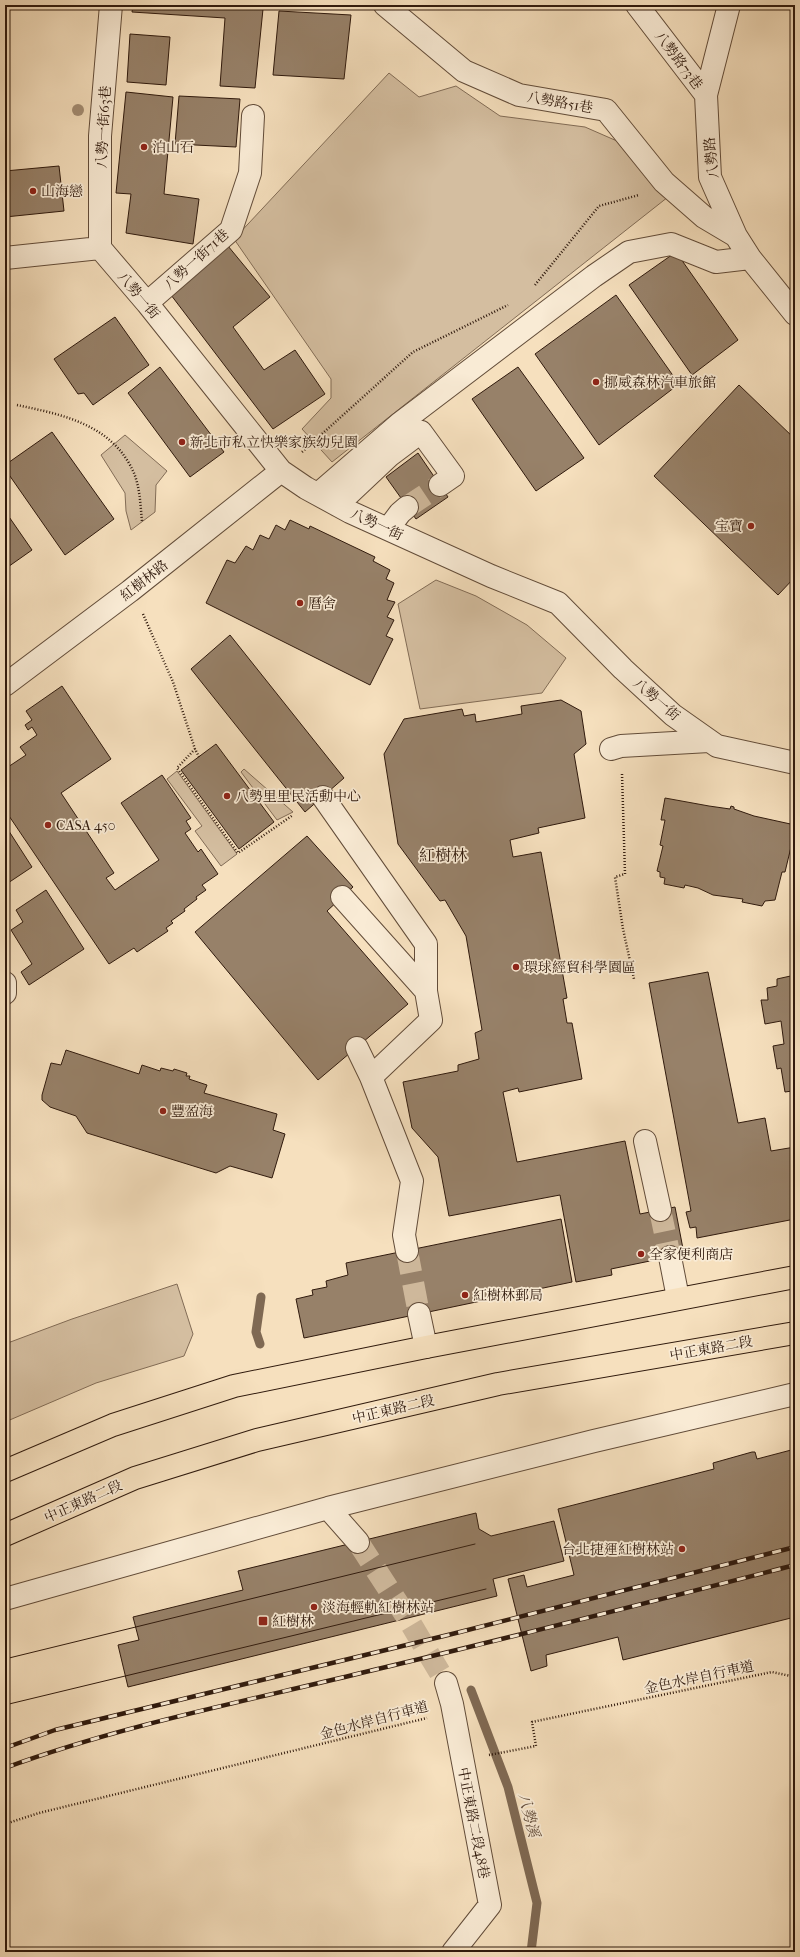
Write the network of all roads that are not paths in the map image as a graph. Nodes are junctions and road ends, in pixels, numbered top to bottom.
1 (111, 5) edge
2 (385, 5) edge
3 (637, 5) edge
4 (729, 5) edge
5 (706, 95) junction
6 (253, 116) dead end
7 (736, 236) junction
8 (100, 248) junction
9 (5, 258) edge
10 (750, 258) junction
11 (147, 303) junction
12 (795, 314) edge
13 (281, 471) junction
14 (440, 485) tunnel mouth
15 (318, 494) junction
16 (337, 505) junction
17 (408, 507) tunnel mouth
18 (388, 529) junction
19 (5, 685) edge
20 (709, 740) junction
21 (616, 748) road end
22 (795, 763) edge
23 (322, 797) dead end
24 (342, 897) dead end
25 (5, 983) edge
26 (426, 991) junction
27 (5, 993) edge
28 (357, 1048) dead end
29 (371, 1077) junction
30 (645, 1141) dead end
31 (660, 1210) tunnel mouth
32 (407, 1251) tunnel mouth
33 (670, 1257) tunnel mouth
34 (795, 1277) edge
35 (678, 1298) junction
36 (419, 1314) tunnel mouth
37 (795, 1333) edge
38 (426, 1347) junction
39 (795, 1394) edge
40 (5, 1471) edge
41 (328, 1508) junction
42 (5, 1535) edge
43 (358, 1542) tunnel mouth
44 (7, 1595) edge
45 (446, 1683) tunnel mouth
46 (453, 1952) edge

1 - 8 street, 八勢一街63巷
2 - 7 street, 八勢路51巷
3 - 5 street, 八勢路73巷
4 - 5 street, 八勢路
5 - 7 street, 八勢路
6 - 11 street, 八勢一街71巷
7 - 10 street, 八勢路
8 - 9 street
8 - 11 street, 八勢一街
10 - 12 street, 八勢路
10 - 15 street
11 - 13 street, 八勢一街
13 - 15 street, 八勢一街
13 - 19 street, 紅樹林路
14 - 16 street
15 - 16 street, 八勢一街
16 - 18 street, 八勢一街
17 - 18 street
18 - 20 street, 八勢一街
20 - 21 street
20 - 22 street, 八勢一街
23 - 26 street
24 - 26 street
25 - 27 street
26 - 29 street
28 - 29 street
29 - 32 street
30 - 31 street
33 - 35 street
34 - 35 main road
35 - 38 main road
36 - 38 street
37 - 42 main road, 中正東路二段
38 - 40 main road
39 - 41 street
41 - 43 street
41 - 44 street
45 - 46 street, 中正東路二段48巷

